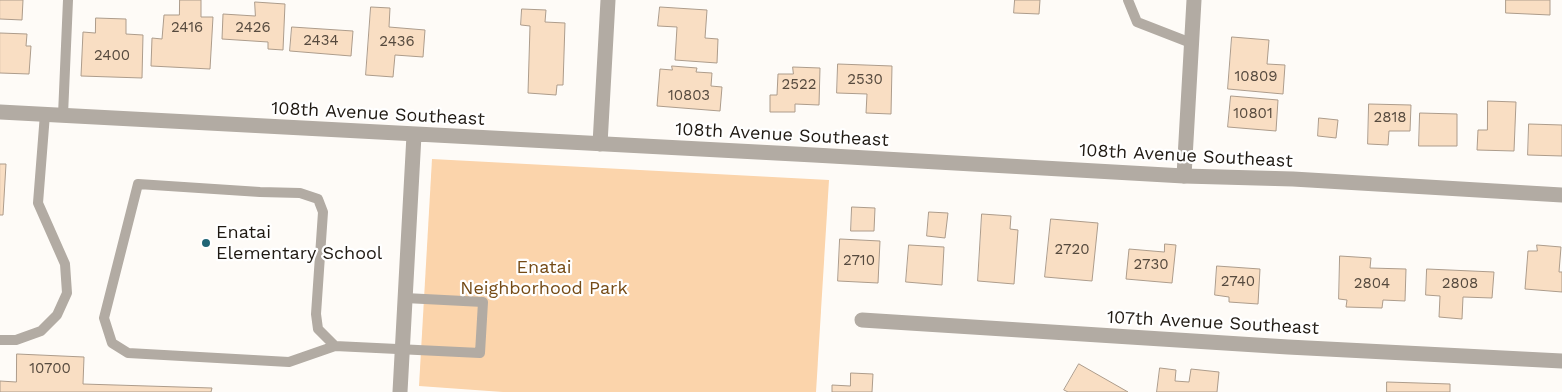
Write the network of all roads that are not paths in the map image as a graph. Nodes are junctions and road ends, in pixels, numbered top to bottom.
1 (68, 0) edge
2 (608, 0) edge
3 (1128, 0) edge
4 (1194, 0) edge
5 (1191, 43) junction
6 (0, 112) edge
7 (45, 114) junction
8 (63, 115) junction
9 (414, 135) junction
10 (600, 144) junction
11 (1184, 176) junction
12 (1562, 195) edge
13 (405, 298) junction
14 (862, 320) dead end
15 (0, 340) edge
16 (335, 346) junction
17 (402, 350) junction
18 (1562, 360) edge
19 (400, 392) edge

1 - 8 lane
2 - 10 street
3 - 5 lane
4 - 5 street
5 - 11 street
6 - 7 street, 108th Avenue Southeast
7 - 8 street, 108th Avenue Southeast
7 - 15 lane
8 - 9 street, 108th Avenue Southeast
9 - 10 street, 108th Avenue Southeast
9 - 13 street
10 - 11 street, 108th Avenue Southeast
11 - 12 street, 108th Avenue Southeast
13 - 17 street
13 - 17 lane
14 - 18 street, 107th Avenue Southeast
16 - 16 lane
16 - 17 lane
17 - 19 street

